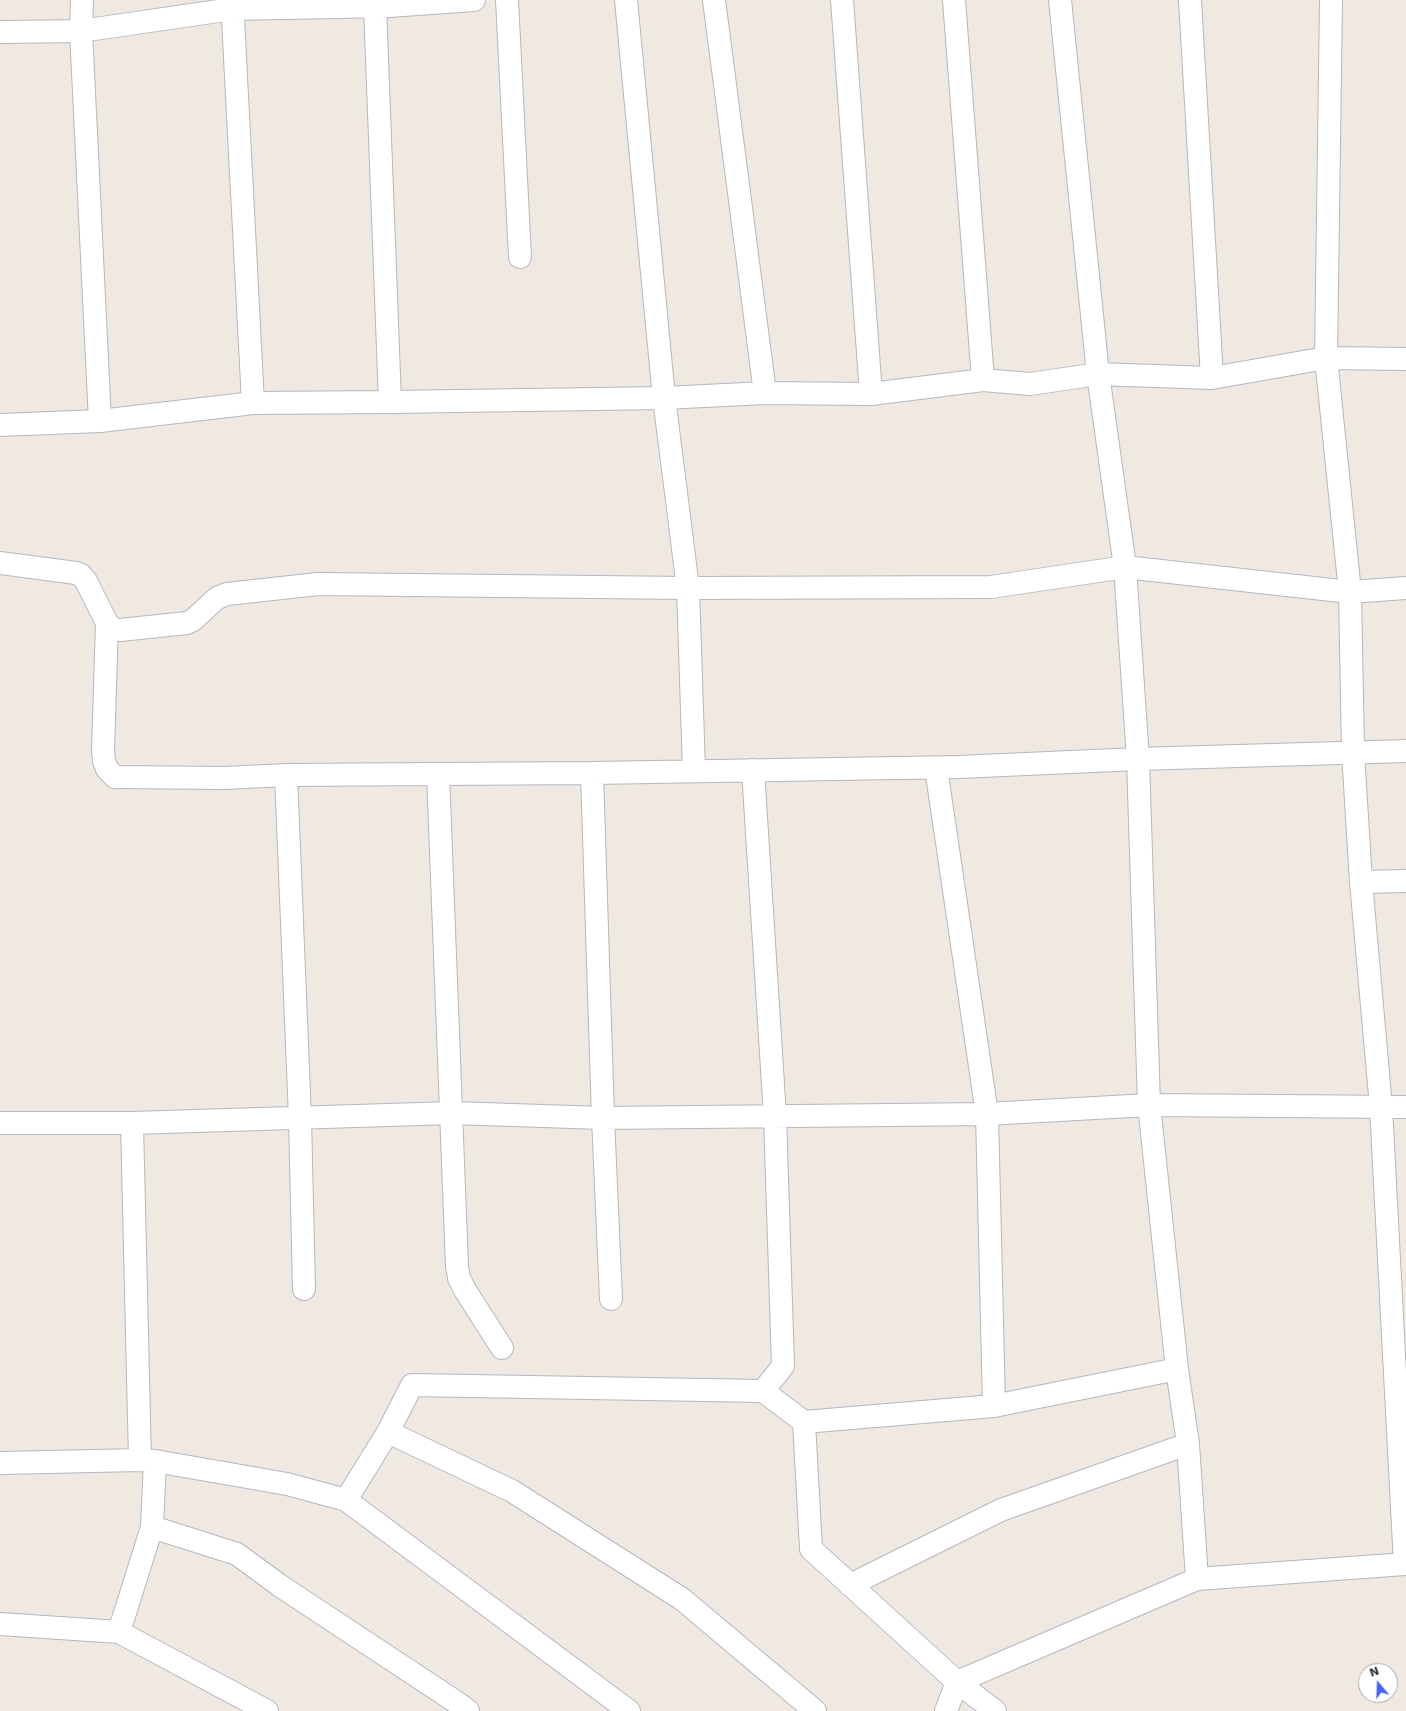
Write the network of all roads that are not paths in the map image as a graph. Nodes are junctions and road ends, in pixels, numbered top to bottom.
1 (82, 0) edge
2 (474, 0) edge
3 (507, 0) edge
4 (626, 0) edge
5 (714, 0) edge
6 (842, 0) edge
7 (954, 0) edge
8 (1060, 0) edge
9 (1190, 0) edge
10 (1331, 0) edge
11 (232, 4) edge
12 (384, 4) edge
13 (81, 31) junction
14 (0, 32) edge
15 (520, 257) dead end
16 (1326, 358) junction
17 (1406, 359) edge
18 (1098, 374) junction
19 (1212, 378) junction
20 (982, 380) junction
21 (765, 392) junction
22 (871, 394) junction
23 (664, 398) junction
24 (390, 402) junction
25 (253, 403) junction
26 (100, 421) junction
27 (0, 425) edge
28 (0, 563) edge
29 (1125, 567) junction
30 (688, 588) junction
31 (1406, 588) edge
32 (1350, 592) junction
33 (107, 623) junction
34 (1406, 751) edge
35 (1353, 752) junction
36 (1138, 759) junction
37 (936, 768) junction
38 (754, 770) junction
39 (694, 771) junction
40 (592, 773) junction
41 (438, 774) junction
42 (286, 775) junction
43 (1406, 881) edge
44 (1361, 882) junction
45 (1149, 1105) junction
46 (1381, 1107) junction
47 (1406, 1107) edge
48 (452, 1113) junction
49 (987, 1114) junction
50 (775, 1116) junction
51 (300, 1118) junction
52 (603, 1118) junction
53 (0, 1123) edge
54 (132, 1123) junction
55 (304, 1289) dead end
56 (611, 1299) dead end
57 (502, 1348) dead end
58 (1177, 1369) junction
59 (763, 1391) junction
60 (994, 1406) junction
61 (804, 1422) junction
62 (388, 1432) junction
63 (1188, 1444) junction
64 (147, 1460) junction
65 (0, 1463) edge
66 (346, 1500) junction
67 (152, 1527) junction
68 (1197, 1579) junction
69 (850, 1585) junction
70 (0, 1624) edge
71 (119, 1632) junction
72 (957, 1682) junction
73 (267, 1711) edge
74 (468, 1711) edge
75 (629, 1711) edge
76 (815, 1711) edge
77 (946, 1711) edge
78 (995, 1711) edge

1 - 13 street
2 - 12 street
3 - 15 street
4 - 23 street
5 - 21 street
6 - 22 street
7 - 20 street
8 - 18 street
9 - 19 street
10 - 16 street
11 - 12 street
11 - 13 street
11 - 25 street
12 - 24 street
13 - 14 street
13 - 26 street
16 - 17 street
16 - 19 street
16 - 32 street
18 - 19 street
18 - 20 street
18 - 29 street
20 - 22 street
21 - 22 street
21 - 23 street
23 - 24 street
23 - 30 street
24 - 25 street
25 - 26 street
26 - 27 street
28 - 33 street
29 - 30 street
29 - 32 street
29 - 36 street
30 - 33 street
30 - 39 street
31 - 32 street
32 - 35 street
33 - 42 street
34 - 35 street
35 - 36 street
35 - 44 street
36 - 37 street
36 - 45 street
37 - 38 street
37 - 49 street
38 - 39 street
38 - 50 street
39 - 40 street
40 - 41 street
40 - 52 street
41 - 42 street
41 - 48 street
42 - 51 street
43 - 44 street
44 - 46 street
45 - 46 street
45 - 49 street
45 - 58 street
46 - 47 street
46 - 68 street
48 - 51 street
48 - 52 street
48 - 57 street
49 - 50 street
49 - 60 street
50 - 52 street
50 - 59 street
51 - 54 street
51 - 55 street
52 - 56 street
53 - 54 street
54 - 64 street
58 - 60 street
58 - 63 street
59 - 61 street
59 - 62 street
60 - 61 street
61 - 69 street
62 - 66 street
62 - 76 street
63 - 68 street
63 - 69 street
64 - 65 street
64 - 66 street
64 - 67 street
66 - 75 street
67 - 71 street
67 - 74 street
68 - 72 street
69 - 72 street
70 - 71 street
71 - 73 street
72 - 77 street
72 - 78 street

